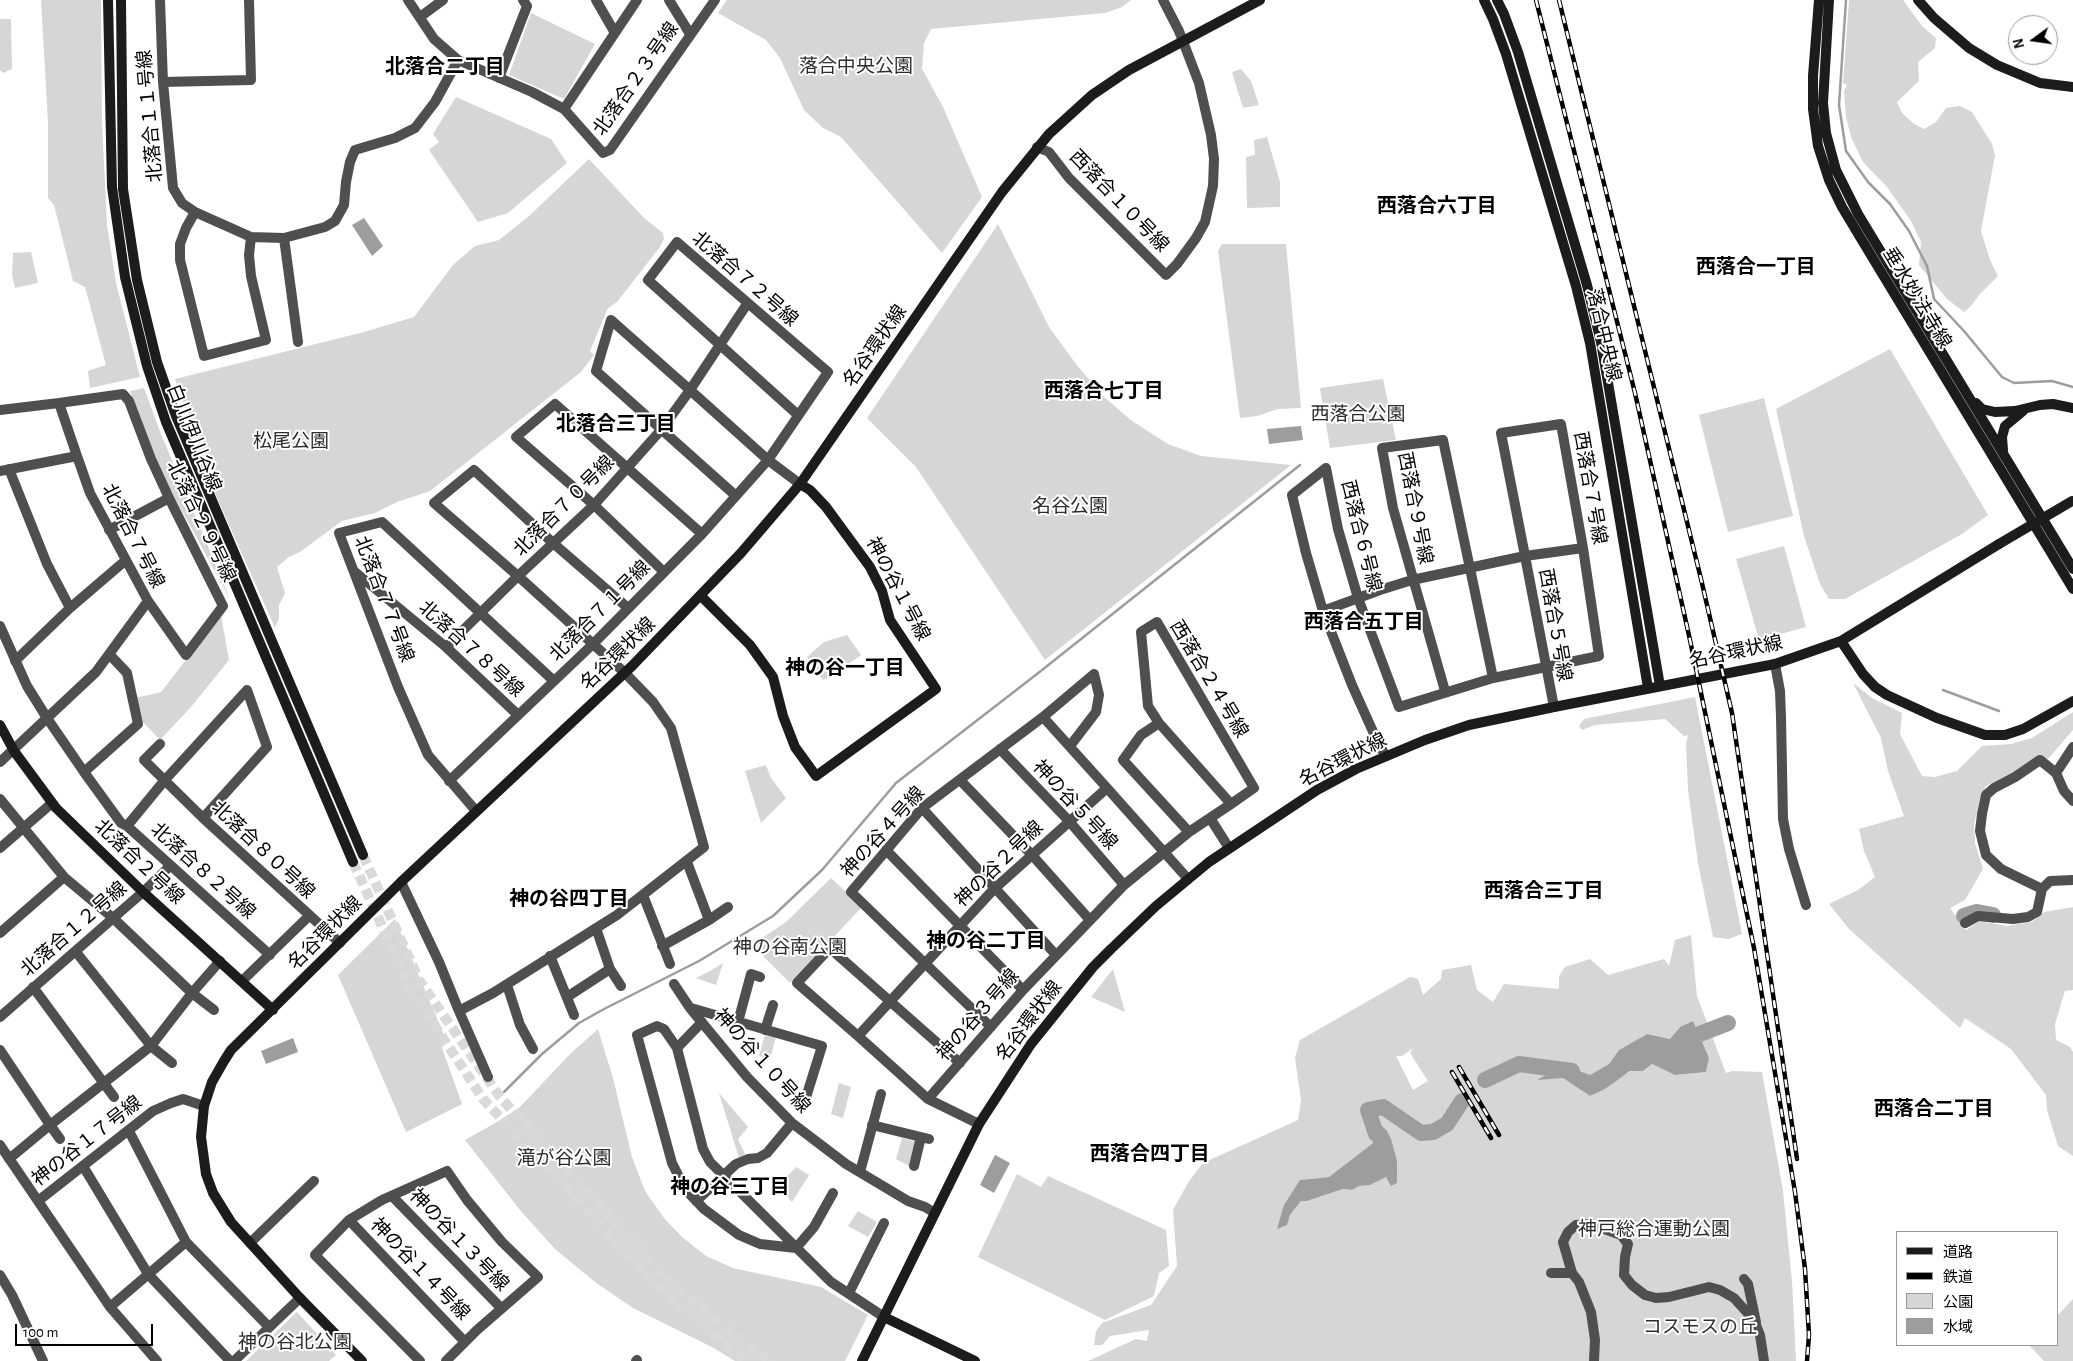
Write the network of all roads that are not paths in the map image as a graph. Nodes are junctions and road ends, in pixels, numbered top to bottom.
1 (108, 0) edge
2 (121, 0) edge
3 (160, 0) edge
4 (250, 0) edge
5 (408, 0) edge
6 (443, 0) edge
7 (523, 0) edge
8 (596, 0) edge
9 (637, 0) edge
10 (669, 0) edge
11 (715, 0) edge
12 (1163, 0) edge
13 (1260, 0) edge
14 (1484, 0) edge
15 (1497, 0) edge
16 (1819, 0) edge
17 (1829, 0) edge
18 (1918, 0) edge
19 (420, 17) junction
20 (615, 33) junction
21 (690, 34) junction
22 (1183, 41) junction
23 (458, 60) junction
24 (499, 78) junction
25 (162, 82) junction
26 (2073, 87) edge
27 (564, 109) junction
28 (1037, 147) junction
29 (195, 212) junction
30 (251, 237) junction
31 (284, 238) junction
32 (747, 304) junction
33 (298, 342) dead end
34 (719, 345) junction
35 (690, 390) junction
36 (1968, 397) junction
37 (59, 403) junction
38 (2073, 408) edge
39 (0, 410) edge
40 (2024, 410) junction
41 (798, 415) junction
42 (661, 430) junction
43 (2003, 454) junction
44 (78, 456) junction
45 (768, 460) junction
46 (627, 468) junction
47 (4, 470) edge
48 (800, 484) junction
49 (736, 496) junction
50 (170, 498) junction
51 (2073, 501) edge
52 (594, 505) junction
53 (109, 530) junction
54 (702, 534) junction
55 (553, 543) junction
56 (1582, 548) junction
57 (1525, 556) junction
58 (126, 560) junction
59 (1469, 567) junction
60 (2073, 569) edge
61 (354, 571) junction
62 (664, 572) junction
63 (518, 576) junction
64 (1412, 580) junction
65 (2073, 589) edge
66 (701, 596) junction
67 (1358, 598) junction
68 (148, 600) junction
69 (70, 608) junction
70 (628, 608) junction
71 (1323, 611) junction
72 (482, 614) junction
73 (0, 626) edge
74 (1841, 641) junction
75 (593, 644) junction
76 (446, 647) junction
77 (110, 655) junction
78 (15, 661) junction
79 (1775, 664) junction
80 (1545, 666) junction
81 (626, 673) junction
82 (1493, 678) junction
83 (554, 681) junction
84 (1660, 686) junction
85 (1648, 688) junction
86 (1444, 691) junction
87 (2073, 701) edge
88 (1554, 707) junction
89 (518, 715) junction
90 (1043, 717) junction
91 (47, 718) junction
92 (1159, 723) junction
93 (0, 725) edge
94 (160, 744) dead end
95 (1070, 746) junction
96 (2073, 747) edge
97 (1000, 749) junction
98 (14, 751) junction
99 (1386, 756) junction
100 (0, 762) edge
101 (84, 772) junction
102 (2056, 773) junction
103 (960, 780) junction
104 (164, 781) junction
105 (449, 781) junction
106 (1107, 788) junction
107 (0, 799) edge
108 (2073, 801) edge
109 (52, 803) junction
110 (1231, 804) junction
111 (922, 808) junction
112 (476, 811) junction
113 (203, 818) junction
114 (1210, 818) junction
115 (1069, 821) junction
116 (127, 826) junction
117 (23, 828) junction
118 (1189, 832) junction
119 (0, 848) edge
120 (1229, 848) junction
121 (886, 850) junction
122 (1164, 851) junction
123 (363, 855) tunnel mouth
124 (1032, 855) junction
125 (353, 862) tunnel mouth
126 (687, 862) junction
127 (170, 866) junction
128 (64, 877) junction
129 (1188, 879) junction
130 (2073, 880) edge
131 (401, 882) junction
132 (1124, 885) junction
133 (994, 889) junction
134 (2042, 889) junction
135 (144, 892) junction
136 (643, 895) junction
137 (1806, 905) dead end
138 (728, 907) dead end
139 (309, 916) junction
140 (113, 918) junction
141 (1089, 919) junction
142 (709, 920) junction
143 (1965, 923) dead end
144 (959, 926) junction
145 (596, 928) junction
146 (0, 933) edge
147 (340, 943) junction
148 (662, 946) junction
149 (76, 952) junction
150 (270, 955) junction
151 (1056, 955) junction
152 (550, 956) junction
153 (220, 961) junction
154 (670, 964) dead end
155 (925, 964) junction
156 (610, 969) junction
157 (760, 977) dead end
158 (242, 981) junction
159 (674, 984) dead end
160 (506, 985) junction
161 (621, 986) dead end
162 (33, 987) junction
163 (1023, 990) junction
164 (192, 992) junction
165 (567, 997) junction
166 (891, 1001) junction
167 (773, 1005) dead end
168 (690, 1008) junction
169 (214, 1010) dead end
170 (273, 1010) junction
171 (459, 1011) junction
172 (574, 1015) dead end
173 (0, 1017) edge
174 (702, 1022) junction
175 (738, 1022) junction
176 (991, 1026) junction
177 (765, 1030) junction
178 (858, 1036) junction
179 (151, 1046) junction
180 (677, 1048) junction
181 (533, 1049) dead end
182 (0, 1050) edge
183 (172, 1063) dead end
184 (960, 1063) junction
185 (488, 1077) dead end
186 (104, 1084) junction
187 (881, 1094) dead end
188 (114, 1097) dead end
189 (928, 1099) junction
190 (204, 1106) junction
191 (803, 1107) dead end
192 (792, 1122) junction
193 (979, 1124) junction
194 (50, 1125) junction
195 (872, 1125) junction
196 (129, 1131) junction
197 (60, 1139) dead end
198 (0, 1145) edge
199 (9, 1159) junction
200 (83, 1166) junction
201 (914, 1166) dead end
202 (860, 1172) junction
203 (724, 1176) junction
204 (314, 1181) dead end
205 (833, 1193) dead end
206 (392, 1196) junction
207 (38, 1201) junction
208 (696, 1201) junction
209 (935, 1214) junction
210 (349, 1220) junction
211 (884, 1222) dead end
212 (186, 1242) junction
213 (250, 1243) junction
214 (796, 1248) junction
215 (1551, 1273) dead end
216 (1572, 1273) junction
217 (148, 1274) junction
218 (0, 1276) edge
219 (1744, 1278) dead end
220 (849, 1293) junction
221 (300, 1298) junction
222 (110, 1307) junction
223 (501, 1308) junction
224 (884, 1317) junction
225 (269, 1327) junction
226 (1757, 1328) junction
227 (466, 1342) junction
228 (43, 1361) edge
229 (157, 1361) edge
230 (230, 1361) edge
231 (234, 1361) edge
232 (362, 1361) edge
233 (420, 1361) edge
234 (446, 1361) edge
235 (862, 1361) edge
236 (975, 1361) edge
237 (1594, 1361) edge
238 (1764, 1361) edge

1 - 125 street, 白川伊川谷線
2 - 123 street, 白川伊川谷線
3 - 25 street, 北落合１１号線
4 - 25 street
5 - 19 street
6 - 19 street
7 - 24 street
8 - 20 street
9 - 20 street
10 - 21 street
11 - 21 street, 北落合２３号線
12 - 22 street
13 - 22 street, 名谷環状線
14 - 85 street, 落合中央線
15 - 84 street, 落合中央線
16 - 65 street, 垂水妙法寺線
17 - 36 street, 垂水妙法寺線
18 - 26 street
19 - 23 street
20 - 27 street
21 - 27 street, 北落合２３号線
22 - 28 street, 名谷環状線
22 - 28 street, 西落合１０号線
23 - 24 street
23 - 31 street, 北落合１１号線
24 - 27 street
25 - 29 street, 北落合１１号線
28 - 48 street, 名谷環状線
29 - 30 street, 北落合１１号線
29 - 30 street
30 - 31 street, 北落合１１号線
31 - 33 street
32 - 34 street, 北落合７０号線
32 - 34 street, 北落合７２号線
32 - 41 street, 北落合７２号線
34 - 35 street, 北落合７０号線
34 - 41 street, 北落合７２号線
35 - 42 street, 北落合７０号線
35 - 42 street
35 - 45 street
36 - 40 street
36 - 43 street, 垂水妙法寺線
37 - 39 street
37 - 44 street, 北落合７号線
37 - 50 street, 北落合２９号線
38 - 40 street
40 - 43 street
41 - 45 street, 北落合７２号線
42 - 46 street, 北落合７０号線
42 - 49 street
43 - 60 street, 垂水妙法寺線
44 - 47 street
44 - 53 street, 北落合７号線
45 - 48 street
45 - 49 street, 北落合７１号線
46 - 52 street, 北落合７０号線
46 - 52 street
46 - 54 street
47 - 69 street
48 - 66 street, 名谷環状線
48 - 66 street, 神の谷１号線
49 - 54 street, 北落合７１号線
50 - 53 street
50 - 68 street, 北落合２９号線
51 - 74 street, 名谷環状線, bridge
52 - 55 street, 北落合７０号線
52 - 62 street
53 - 58 street, 北落合７号線
54 - 62 street, 北落合７１号線
55 - 63 street, 北落合７０号線
55 - 63 street
55 - 70 street
56 - 57 street
56 - 57 street, 西落合７号線
56 - 80 street, 西落合７号線
57 - 59 street, 西落合５号線
57 - 80 street, 西落合５号線
58 - 68 street, 北落合７号線
58 - 69 street
59 - 64 street, 西落合５号線
59 - 64 street, 西落合９号線
59 - 82 street, 西落合９号線
61 - 72 street, 北落合７７号線
61 - 76 street, 北落合７８号線
61 - 105 street, 北落合７７号線
62 - 70 street, 北落合７１号線
63 - 72 street
63 - 75 street, 北落合７０号線
64 - 67 street, 西落合５号線
64 - 86 street, 西落合９号線
66 - 81 street, 名谷環状線
67 - 71 street, 西落合５号線
67 - 71 street, 西落合６号線
67 - 86 street, 西落合６号線
68 - 77 street, 北落合７号線
69 - 78 street
70 - 75 street, 北落合７１号線
71 - 99 street
72 - 76 street
72 - 83 street, 北落合７７号線
73 - 78 street
74 - 79 street, 名谷環状線
74 - 87 street
75 - 81 street, 北落合７０号線
75 - 83 street, 北落合７１号線
76 - 89 street, 北落合７８号線
77 - 91 street, 北落合７号線
77 - 101 street
78 - 91 street
79 - 84 street, 名谷環状線
79 - 137 street
80 - 82 street, 西落合６号線
80 - 88 street, 西落合５号線
81 - 112 street, 名谷環状線
81 - 126 street, 北落合７０号線
82 - 86 street, 西落合６号線
83 - 89 street, 北落合７１号線
84 - 85 street, 名谷環状線
85 - 88 street, 名谷環状線
88 - 99 street, 名谷環状線
89 - 105 street, 北落合７１号線
90 - 95 street
90 - 95 street, 神の谷４号線
90 - 97 street, 神の谷４号線
91 - 98 street, 北落合７号線
91 - 101 street
92 - 110 street, 西落合２４号線
92 - 110 street, 西落合２４号線
92 - 118 street
93 - 98 street, 北落合２号線
94 - 104 street
95 - 106 street
96 - 102 street
97 - 103 street, 神の谷４号線
97 - 115 street, 神の谷５号線
98 - 100 street, 北落合７号線
98 - 109 street, 北落合２号線
99 - 120 street, 名谷環状線
101 - 116 street
102 - 108 street
102 - 134 street
103 - 111 street, 神の谷４号線
103 - 124 street
104 - 113 street, 北落合８０号線
104 - 113 street, 北落合８２号線
104 - 116 street, 北落合８２号線
105 - 112 street, 北落合７７号線
106 - 115 street, 神の谷２号線
106 - 122 street
107 - 117 street
109 - 117 street
109 - 135 street, 北落合２号線
110 - 114 street, 西落合２４号線
111 - 121 street, 神の谷４号線
111 - 133 street
112 - 131 street, 名谷環状線
113 - 139 street, 北落合８０号線
114 - 118 street, 西落合２４号線
114 - 120 street
115 - 124 street, 神の谷２号線
115 - 132 street, 神の谷５号線
116 - 127 street, 北落合８２号線
117 - 119 street
117 - 128 street
118 - 122 street, 西落合２４号線
120 - 129 street, 名谷環状線
121 - 144 street
121 - 155 street, 神の谷４号線
122 - 129 street
122 - 132 street, 神の谷３号線
124 - 133 street, 神の谷２号線
124 - 141 street
126 - 136 street
126 - 142 street
127 - 135 street, 北落合１２号線
127 - 150 street, 北落合８２号線
128 - 140 street
128 - 146 street
129 - 193 street, 名谷環状線
130 - 134 street
131 - 147 street, 名谷環状線
131 - 171 street
132 - 141 street, 神の谷３号線
133 - 144 street, 神の谷２号線
133 - 151 street
134 - 143 street
135 - 140 street, 北落合１２号線
135 - 153 street, 北落合２号線
136 - 145 street
136 - 148 street
138 - 142 street
139 - 147 street, 北落合８０号線
139 - 150 street
140 - 149 street, 北落合１２号線
140 - 164 street
141 - 151 street, 神の谷３号線
142 - 148 street
144 - 155 street, 神の谷２号線
144 - 163 street
145 - 152 street
145 - 156 street
147 - 170 street, 名谷環状線
148 - 154 street
149 - 162 street, 北落合１２号線
149 - 179 street
150 - 158 street
151 - 163 street, 神の谷３号線
152 - 160 street
152 - 165 street
153 - 158 street, 北落合２号線
153 - 164 street
155 - 166 street, 神の谷２号線
155 - 176 street, 神の谷４号線
156 - 161 street
156 - 165 street
157 - 175 street
158 - 170 street, 北落合２号線
159 - 168 street, 神の谷１０号線
160 - 171 street
160 - 181 street
162 - 173 street, 北落合１２号線
162 - 186 street
163 - 176 street, 神の谷３号線
164 - 169 street
164 - 179 street
165 - 172 street
166 - 178 street, 神の谷２号線
166 - 178 street
166 - 184 street
167 - 177 street
168 - 174 street, 神の谷１０号線
168 - 175 street
170 - 190 street, 名谷環状線
171 - 185 street
174 - 180 street
174 - 192 street, 神の谷１０号線
175 - 177 street
176 - 184 street, 神の谷３号線
177 - 191 street
178 - 189 street
179 - 183 street
179 - 186 street
180 - 203 street
180 - 208 street
182 - 194 street
184 - 189 street, 神の谷３号線
186 - 188 street
186 - 194 street
187 - 195 street
189 - 193 street
190 - 196 street, 神の谷１７号線
190 - 213 street, 名谷環状線
192 - 202 street, 神の谷１０号線
192 - 203 street
193 - 209 street, 名谷環状線
194 - 197 street
194 - 199 street
195 - 201 street
195 - 202 street
196 - 200 street, 神の谷１７号線
196 - 212 street
198 - 199 street
199 - 207 street
200 - 207 street, 神の谷１７号線
200 - 217 street
202 - 209 street, 神の谷１０号線
203 - 208 street
203 - 214 street
204 - 213 street
205 - 214 street
206 - 210 street
206 - 223 street, 神の谷１３号線
206 - 223 street
207 - 222 street, 神の谷１７号線
208 - 214 street
209 - 224 street, 名谷環状線
210 - 227 street, 神の谷１４号線
210 - 233 street
211 - 220 street
212 - 217 street
212 - 225 street
213 - 221 street, 名谷環状線
214 - 220 street
215 - 216 street
216 - 226 street
216 - 237 street
217 - 222 street
217 - 230 street
218 - 228 street
219 - 226 street
220 - 224 street
221 - 225 street
221 - 232 street, 名谷環状線
222 - 229 street, 神の谷１７号線
223 - 227 street
224 - 235 street, 名谷環状線
224 - 236 street
225 - 231 street
226 - 238 street
227 - 234 street

